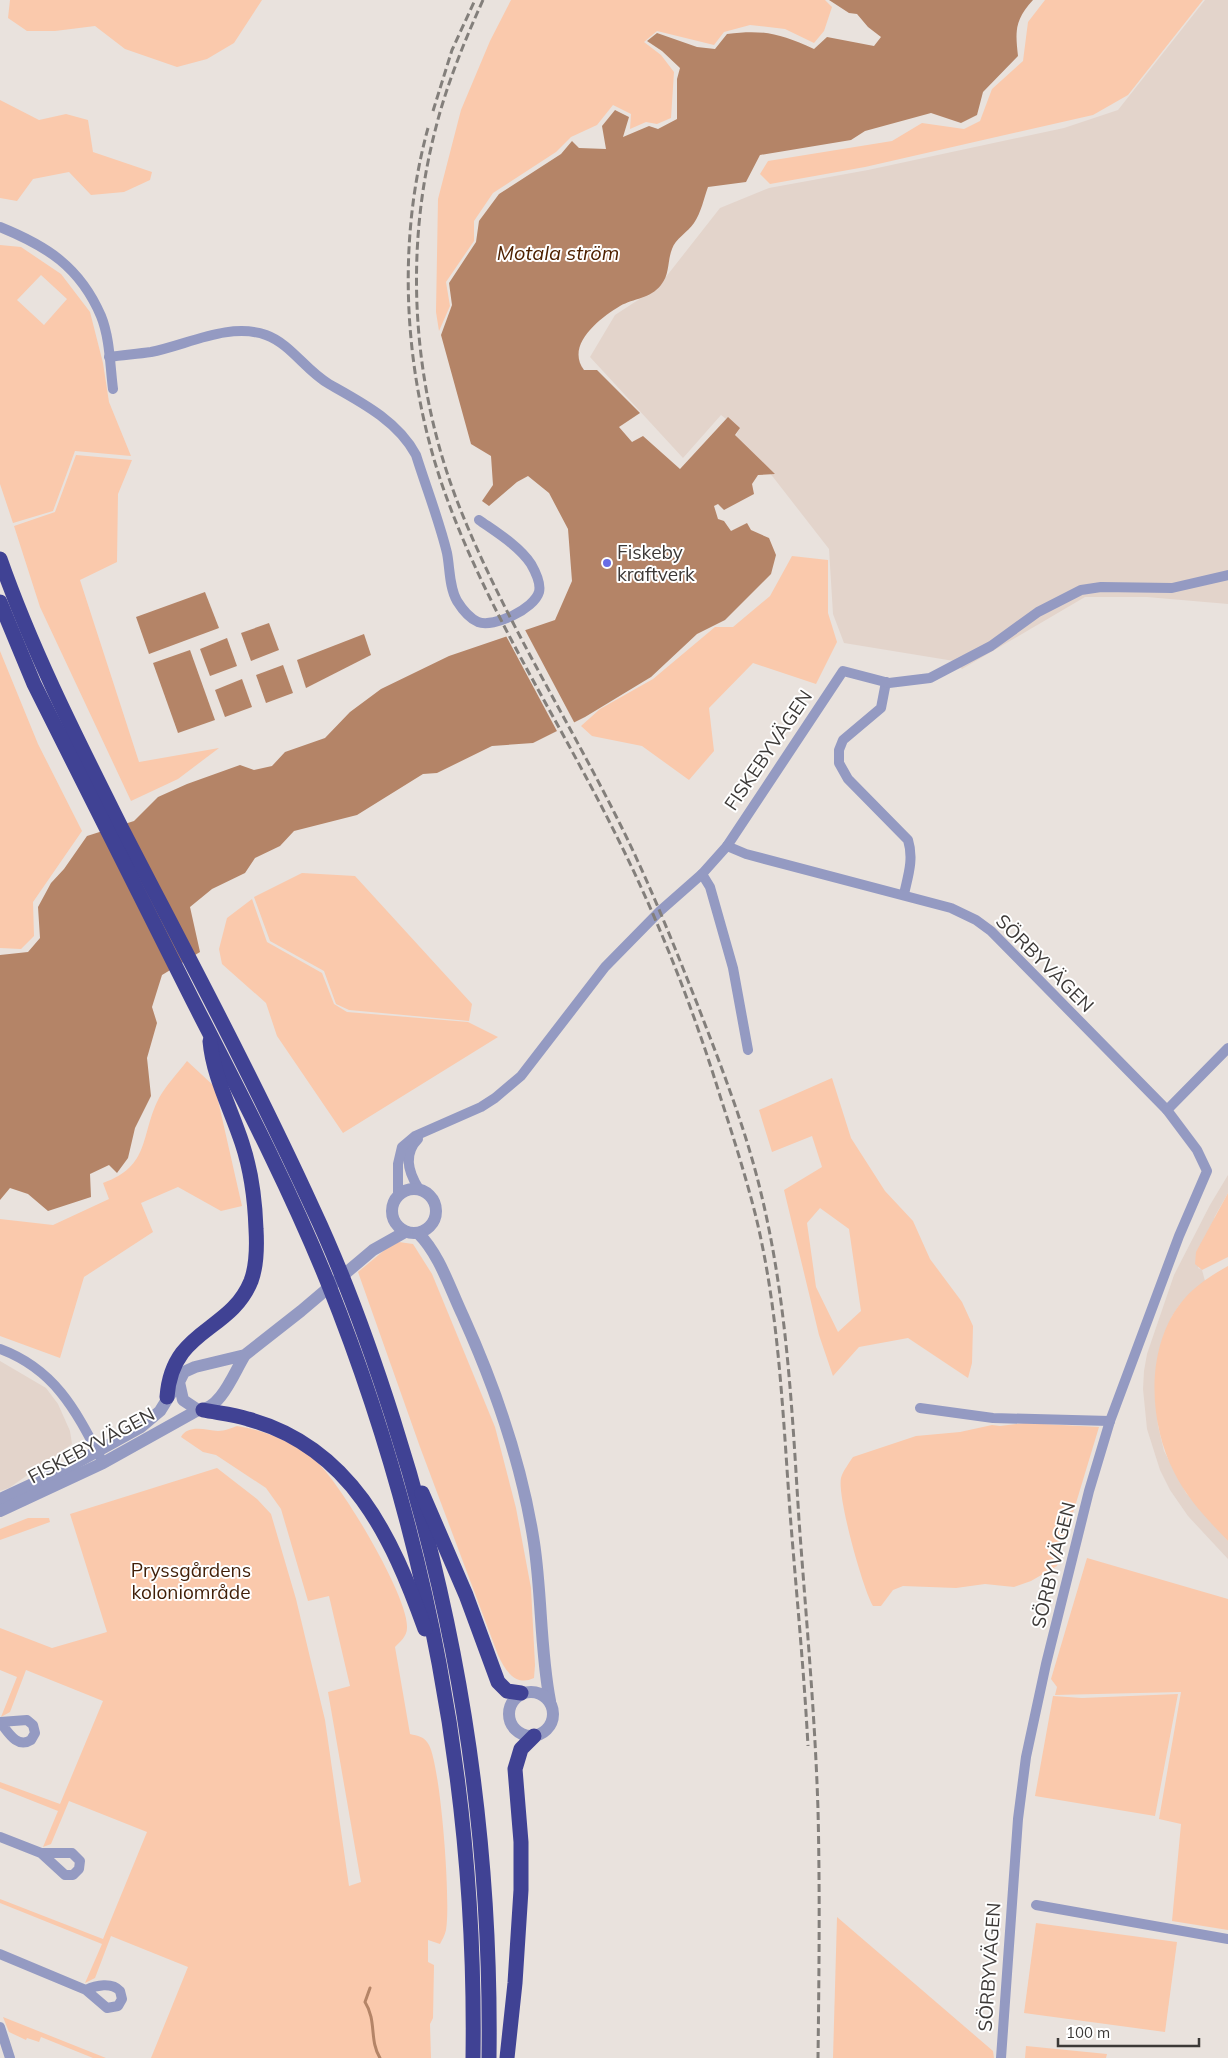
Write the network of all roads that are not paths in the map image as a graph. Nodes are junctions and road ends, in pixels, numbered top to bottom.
1 (0, 227) edge
2 (109, 357) junction
3 (113, 389) dead end
4 (479, 520) dead end
5 (0, 559) edge
6 (1228, 575) edge
7 (0, 602) edge
8 (886, 682) junction
9 (102, 804) junction
10 (727, 846) junction
11 (702, 874) junction
12 (904, 894) junction
13 (196, 990) junction
14 (209, 1032) junction
15 (1228, 1048) edge
16 (748, 1050) dead end
17 (1170, 1107) junction
18 (428, 1130) junction
19 (420, 1189) junction
20 (398, 1195) junction
21 (393, 1218) junction
22 (430, 1226) junction
23 (405, 1232) junction
24 (418, 1233) junction
25 (431, 1248) junction
26 (370, 1252) junction
27 (207, 1330) junction
28 (0, 1349) edge
29 (246, 1355) junction
30 (180, 1379) junction
31 (167, 1397) junction
32 (920, 1408) dead end
33 (201, 1410) junction
34 (1110, 1421) junction
35 (402, 1448) junction
36 (97, 1451) junction
37 (103, 1463) junction
38 (0, 1499) edge
39 (0, 1510) edge
40 (543, 1653) junction
41 (443, 1681) junction
42 (527, 1692) junction
43 (550, 1701) junction
44 (534, 1736) junction
45 (0, 1837) edge
46 (41, 1853) dead end
47 (1036, 1905) dead end
48 (1228, 1939) edge
49 (0, 1954) edge
50 (86, 1990) dead end
51 (0, 2027) edge
52 (10, 2058) edge
53 (473, 2058) edge
54 (490, 2058) edge
55 (507, 2058) edge
56 (1001, 2058) edge

1 - 2 street
2 - 3 street
2 - 4 street
5 - 9 highway
6 - 8 street, FISKEBYVÄGEN
7 - 9 highway
8 - 10 street, FISKEBYVÄGEN
8 - 12 street
9 - 13 highway
10 - 11 street, FISKEBYVÄGEN
10 - 12 street, SÖRBYVÄGEN
11 - 16 street
11 - 18 street, FISKEBYVÄGEN
12 - 17 street, SÖRBYVÄGEN
13 - 14 highway
13 - 35 highway
14 - 27 highway
14 - 41 highway
15 - 17 street
17 - 34 street, SÖRBYVÄGEN
18 - 19 street, FISKEBYVÄGEN
18 - 20 street, FISKEBYVÄGEN
19 - 20 street
19 - 22 street
20 - 21 street
21 - 23 street
21 - 26 street, FISKEBYVÄGEN
22 - 24 street
22 - 25 street
23 - 24 street
23 - 26 street, FISKEBYVÄGEN
24 - 25 street
25 - 40 street
26 - 29 street, FISKEBYVÄGEN
27 - 30 highway
27 - 31 highway
28 - 36 street
29 - 30 street, FISKEBYVÄGEN
29 - 33 street, FISKEBYVÄGEN
30 - 31 street, FISKEBYVÄGEN
30 - 33 street
31 - 36 street, FISKEBYVÄGEN
32 - 34 street
33 - 37 street, FISKEBYVÄGEN
33 - 41 highway
34 - 56 street, SÖRBYVÄGEN
35 - 42 highway
35 - 54 highway
36 - 37 street
36 - 38 street, FISKEBYVÄGEN
37 - 39 street, FISKEBYVÄGEN
40 - 42 street
40 - 43 street
41 - 53 highway
42 - 43 street
42 - 44 street
43 - 44 street
44 - 55 highway
45 - 46 street
47 - 48 street
49 - 50 street
51 - 52 street

